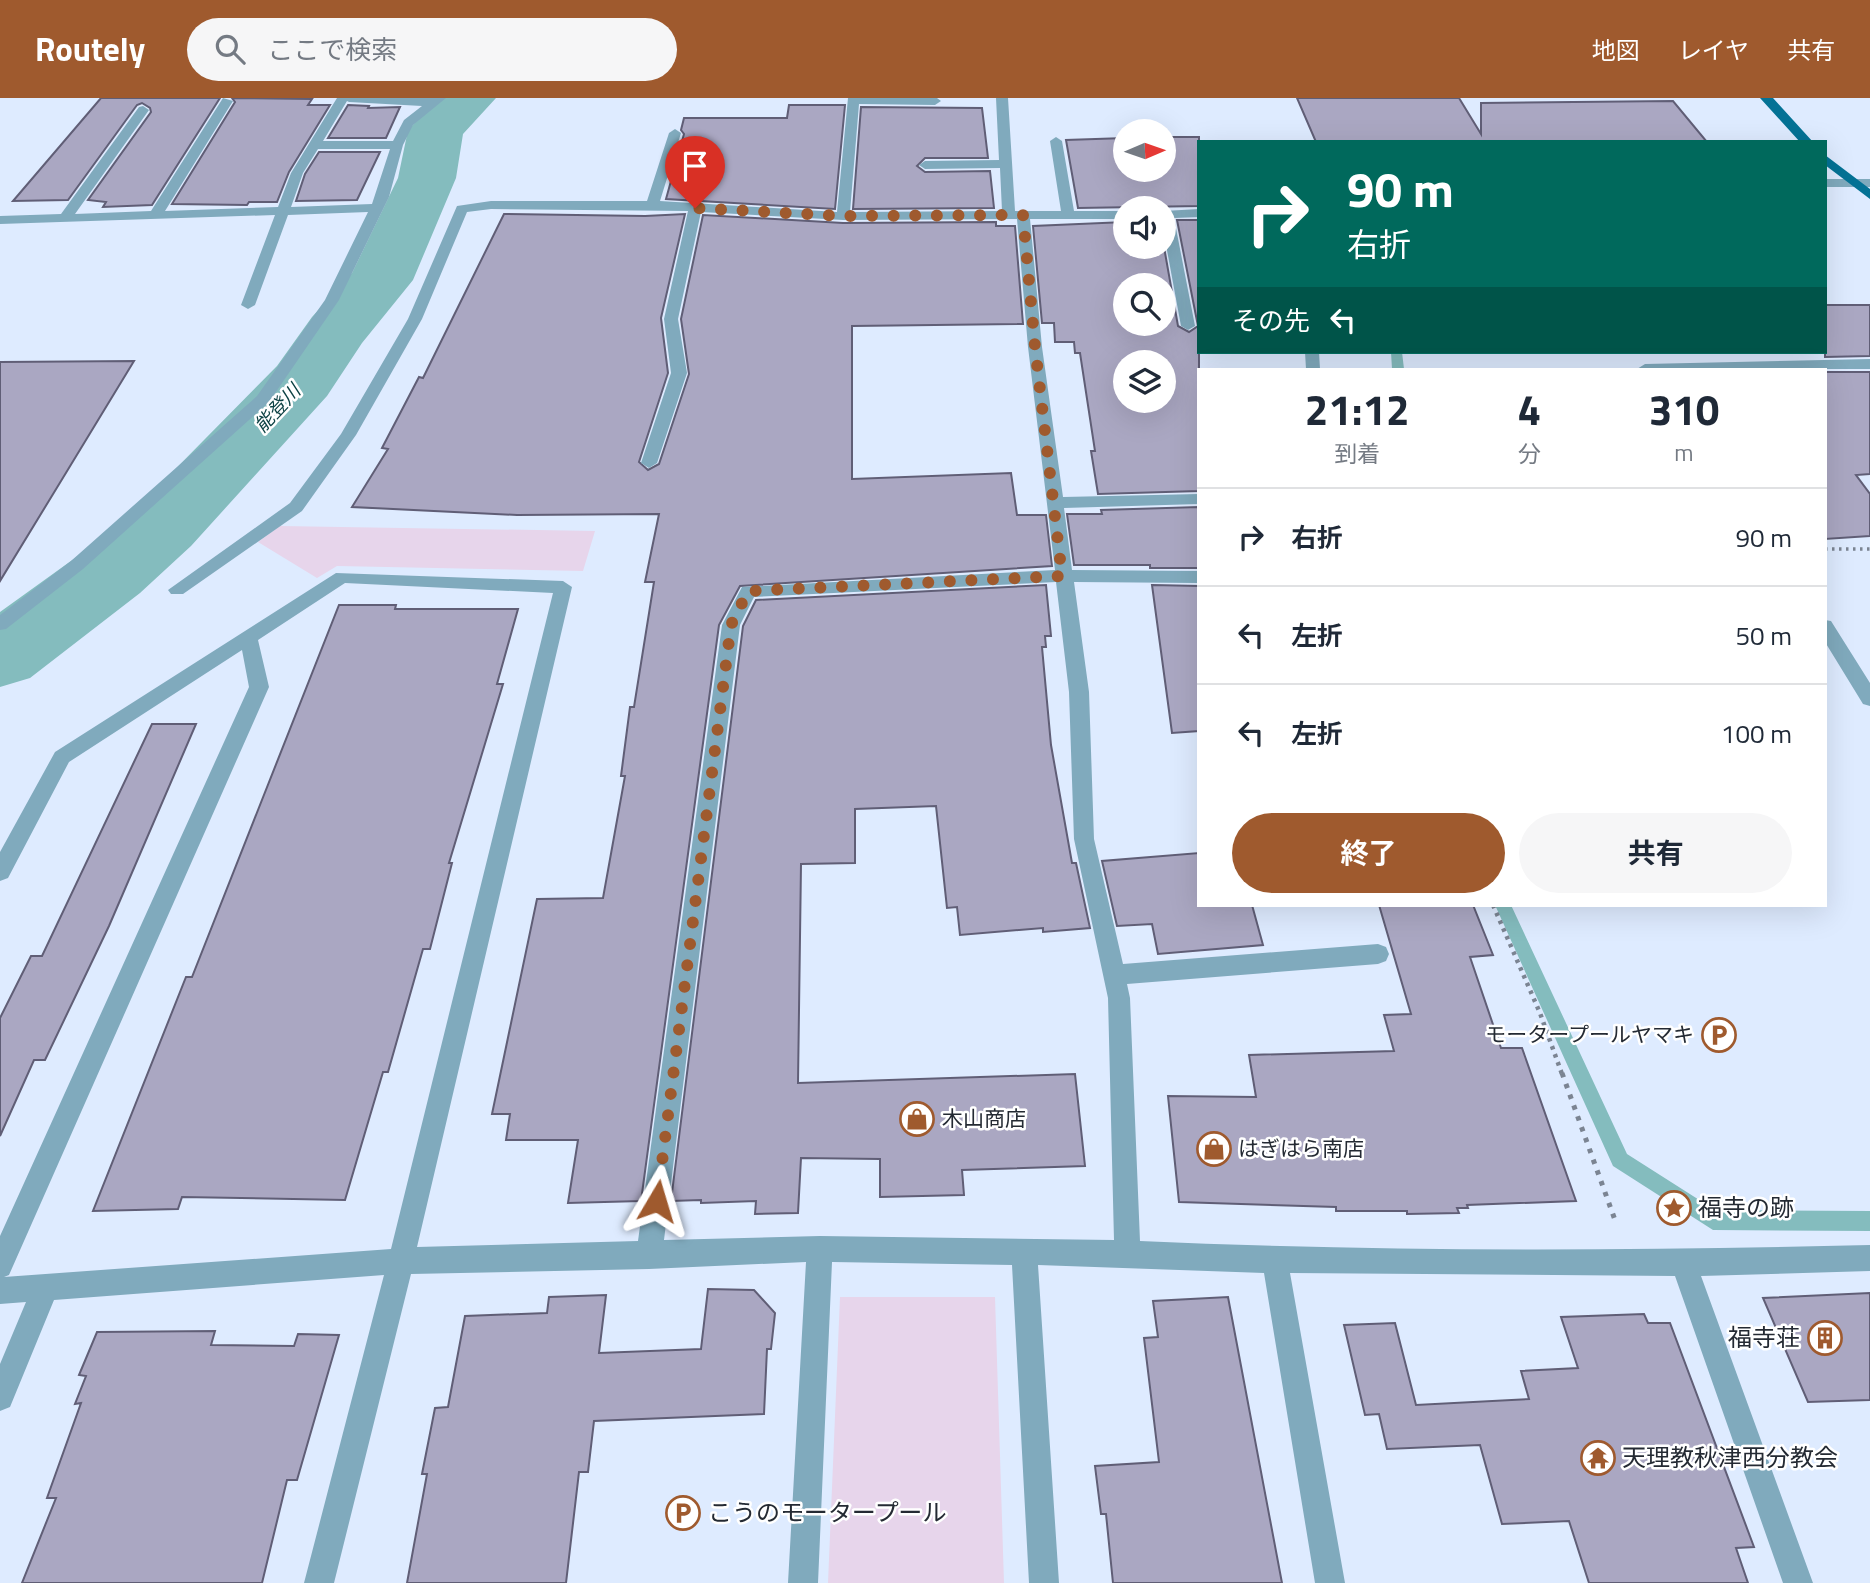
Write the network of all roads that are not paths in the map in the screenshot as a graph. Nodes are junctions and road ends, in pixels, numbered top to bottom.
1 (343, 98) edge
2 (349, 98) edge
3 (1002, 98) edge
4 (1766, 98) edge
5 (854, 99) edge
6 (437, 100) edge
7 (227, 101) dead end
8 (935, 101) dead end
9 (143, 110) dead end
10 (675, 133) dead end
11 (1805, 140) edge
12 (1056, 141) dead end
13 (314, 145) junction
14 (397, 145) junction
15 (1827, 161) edge
16 (1005, 164) junction
17 (925, 165) dead end
18 (1827, 183) edge
19 (1854, 183) junction
20 (1870, 183) edge
21 (1870, 195) edge
22 (652, 205) junction
23 (374, 208) junction
24 (695, 208) junction
25 (1197, 212) edge
26 (281, 213) junction
27 (1176, 214) edge
28 (1016, 215) junction
29 (1113, 215) edge
30 (155, 216) junction
31 (843, 216) junction
32 (1068, 216) junction
33 (64, 219) junction
34 (0, 220) edge
35 (1175, 259) edge
36 (248, 305) dead end
37 (1188, 326) dead end
38 (1870, 364) edge
39 (1690, 368) edge
40 (649, 463) dead end
41 (1197, 499) edge
42 (1054, 503) junction
43 (1062, 576) junction
44 (1197, 578) edge
45 (177, 590) dead end
46 (0, 624) edge
47 (1827, 629) edge
48 (248, 637) junction
49 (1870, 699) edge
50 (0, 872) edge
51 (1378, 954) dead end
52 (1114, 975) junction
53 (820, 1249) junction
54 (1024, 1251) junction
55 (1127, 1253) junction
56 (649, 1256) junction
57 (1870, 1258) edge
58 (1275, 1259) junction
59 (401, 1261) junction
60 (1683, 1263) junction
61 (0, 1266) edge
62 (46, 1289) junction
63 (0, 1291) edge
64 (0, 1397) edge
65 (319, 1583) edge
66 (803, 1583) edge
67 (1044, 1583) edge
68 (1330, 1583) edge
69 (1798, 1583) edge

1 - 13 street
2 - 6 street
3 - 16 street
4 - 11 main road
5 - 8 street
5 - 31 street
6 - 14 street
7 - 30 street
9 - 33 street
10 - 22 street
12 - 32 street
13 - 14 street
13 - 26 street
14 - 23 street
15 - 19 main road
16 - 17 street
16 - 28 street
18 - 19 street
19 - 20 street
19 - 21 main road
22 - 24 street
22 - 45 street
23 - 26 street
23 - 46 street
24 - 31 street
24 - 40 street
25 - 27 street
26 - 30 street
26 - 36 street
28 - 31 street
28 - 32 street
28 - 42 street
29 - 32 street
30 - 33 street
33 - 34 street
35 - 37 street
38 - 39 street
41 - 42 street
42 - 43 street
43 - 44 street
43 - 52 street
43 - 56 street
47 - 49 street
48 - 50 street
48 - 59 street
48 - 61 street
51 - 52 street
52 - 55 street
53 - 54 street
53 - 56 street
53 - 66 street
54 - 55 street
54 - 67 street
55 - 58 street
56 - 59 street
57 - 60 street
58 - 60 street
58 - 68 street
59 - 62 street
59 - 65 street
60 - 69 street
62 - 63 street
62 - 64 street

